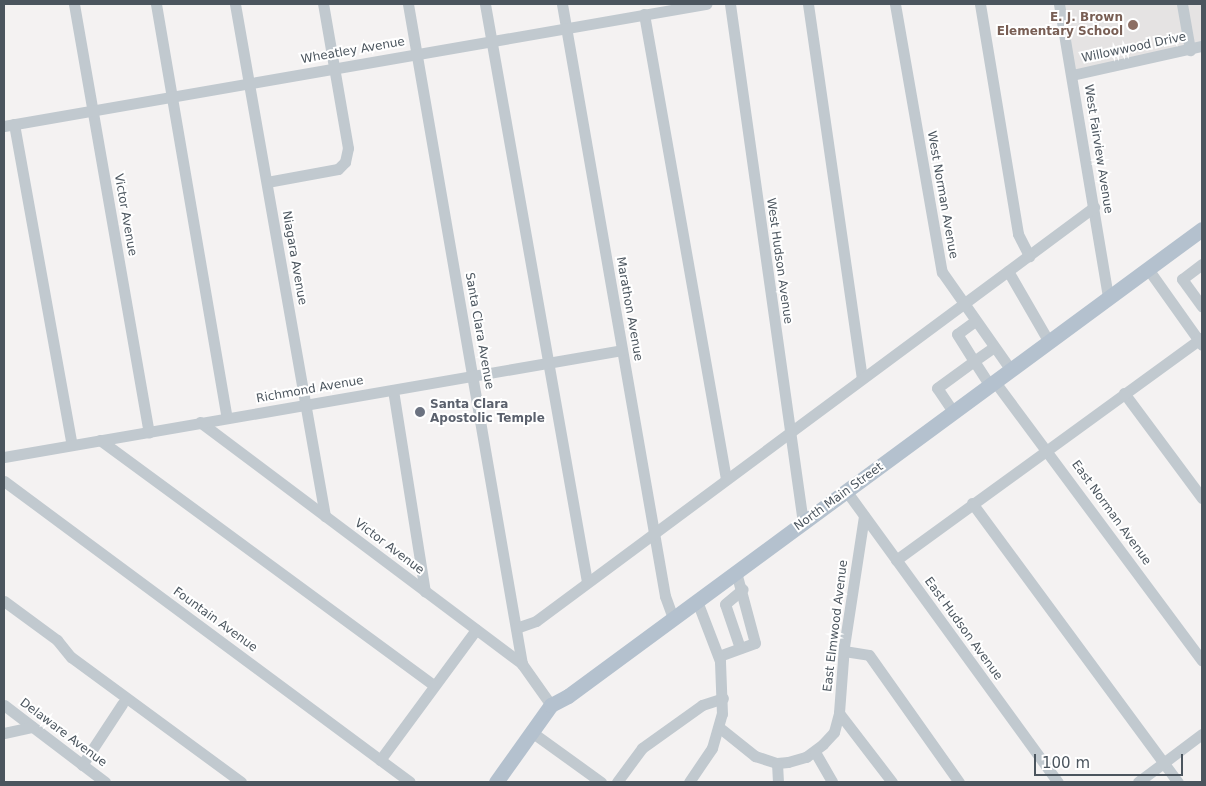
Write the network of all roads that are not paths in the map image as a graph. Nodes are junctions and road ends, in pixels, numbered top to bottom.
1 (74, 4) edge
2 (156, 4) edge
3 (235, 4) edge
4 (322, 4) edge
5 (408, 4) edge
6 (485, 4) edge
7 (562, 4) edge
8 (706, 4) edge
9 (730, 4) edge
10 (808, 4) edge
11 (895, 4) edge
12 (980, 4) edge
13 (1059, 4) edge
14 (1182, 4) edge
15 (644, 14) junction
16 (566, 28) junction
17 (491, 41) junction
18 (1202, 46) edge
19 (1190, 50) junction
20 (416, 54) junction
21 (334, 68) junction
22 (1072, 75) junction
23 (249, 84) junction
24 (172, 98) junction
25 (93, 111) junction
26 (9, 125) edge
27 (267, 182) junction
28 (1094, 207) junction
29 (1202, 229) edge
30 (1029, 256) junction
31 (1202, 265) edge
32 (1148, 269) junction
33 (1008, 271) junction
34 (1108, 298) junction
35 (962, 305) junction
36 (1202, 307) edge
37 (974, 321) junction
38 (1201, 341) edge
39 (1049, 342) junction
40 (994, 347) junction
41 (622, 350) junction
42 (974, 361) junction
43 (548, 363) junction
44 (1011, 370) junction
45 (473, 376) junction
46 (862, 378) junction
47 (993, 384) junction
48 (392, 390) junction
49 (1124, 393) junction
50 (305, 405) junction
51 (954, 413) junction
52 (228, 418) junction
53 (200, 422) junction
54 (788, 431) junction
55 (149, 432) junction
56 (100, 440) junction
57 (72, 445) junction
58 (1046, 448) junction
59 (4, 457) edge
60 (726, 477) junction
61 (4, 481) edge
62 (846, 492) junction
63 (1202, 498) edge
64 (972, 503) junction
65 (325, 516) junction
66 (864, 516) junction
67 (802, 523) junction
68 (654, 532) junction
69 (896, 560) junction
70 (736, 572) junction
71 (587, 582) junction
72 (743, 589) junction
73 (425, 591) junction
74 (4, 600) edge
75 (697, 601) junction
76 (673, 618) junction
77 (516, 628) junction
78 (476, 630) junction
79 (740, 648) junction
80 (844, 651) junction
81 (719, 656) junction
82 (1202, 661) edge
83 (522, 664) junction
84 (434, 685) junction
85 (723, 698) junction
86 (122, 704) dead end
87 (551, 705) junction
88 (4, 706) edge
89 (839, 713) junction
90 (32, 727) junction
91 (720, 728) junction
92 (4, 733) edge
93 (533, 733) junction
94 (1202, 734) edge
95 (815, 752) junction
96 (380, 760) junction
97 (777, 763) junction
98 (1164, 763) junction
99 (82, 765) junction
100 (396, 772) junction
101 (596, 781) edge
102 (105, 782) edge
103 (241, 782) edge
104 (389, 782) edge
105 (410, 782) edge
106 (496, 782) edge
107 (618, 782) edge
108 (689, 782) edge
109 (778, 782) edge
110 (832, 782) edge
111 (892, 782) edge
112 (959, 782) edge
113 (1058, 782) edge
114 (1138, 782) edge
115 (1178, 782) edge

1 - 25 street, Victor Avenue
2 - 24 street
3 - 23 street, Niagara Avenue
4 - 21 street
5 - 20 street, Santa Clara Avenue
6 - 17 street
7 - 16 street, Marathon Avenue
8 - 15 street, Wheatley Avenue
9 - 54 street, West Hudson Avenue
10 - 46 street
11 - 35 street, West Norman Avenue
12 - 30 street
13 - 22 street, West Fairview Avenue
14 - 19 street
15 - 16 street, Wheatley Avenue
15 - 60 street
16 - 17 street, Wheatley Avenue
16 - 41 street, Marathon Avenue
17 - 20 street, Wheatley Avenue
17 - 43 street
18 - 19 street, Willowwood Drive
19 - 22 street, Willowwood Drive
20 - 21 street, Wheatley Avenue
20 - 45 street, Santa Clara Avenue
21 - 23 street, Wheatley Avenue
21 - 27 street
22 - 28 street, West Fairview Avenue
23 - 24 street, Wheatley Avenue
23 - 27 street, Niagara Avenue
24 - 25 street, Wheatley Avenue
24 - 52 street
25 - 26 street, Wheatley Avenue
25 - 55 street, Victor Avenue
26 - 57 street
27 - 50 street, Niagara Avenue
28 - 30 street
28 - 34 street, West Fairview Avenue
29 - 32 main road, North Main Street
30 - 33 street
31 - 36 street
32 - 34 main road, North Main Street
32 - 38 street
33 - 35 street
33 - 39 street
34 - 39 main road, North Main Street
35 - 37 street, West Norman Avenue
35 - 46 street
37 - 40 street, West Norman Avenue
37 - 42 street, East Norman Avenue
38 - 49 street
39 - 44 main road, North Main Street
40 - 42 street
40 - 44 street, West Norman Avenue
41 - 43 street, Richmond Avenue
41 - 68 street, Marathon Avenue
42 - 47 street, East Norman Avenue
42 - 51 street
43 - 45 street, Richmond Avenue
43 - 71 street
44 - 47 main road, North Main Street
45 - 48 street, Richmond Avenue
45 - 77 street, Santa Clara Avenue
46 - 54 street
47 - 51 main road, North Main Street
47 - 58 street, East Norman Avenue
48 - 50 street, Richmond Avenue
48 - 73 street
49 - 58 street
49 - 63 street
50 - 52 street, Richmond Avenue
50 - 65 street, Niagara Avenue
51 - 62 main road, North Main Street
52 - 53 street, Richmond Avenue
53 - 55 street, Richmond Avenue
53 - 65 street, Victor Avenue
54 - 60 street
54 - 67 street, West Hudson Avenue
55 - 56 street, Richmond Avenue
56 - 57 street, Richmond Avenue
56 - 84 street
57 - 59 street, Richmond Avenue
58 - 64 street
58 - 82 street, East Norman Avenue
60 - 68 street
61 - 96 street, Fountain Avenue
62 - 66 street, East Hudson Avenue
62 - 67 main road, North Main Street
64 - 69 street
64 - 98 street
65 - 73 street, Victor Avenue
66 - 69 street, East Hudson Avenue
66 - 80 street, East Elmwood Avenue
67 - 70 main road, North Main Street
68 - 71 street
68 - 76 street, Marathon Avenue
69 - 113 street, East Hudson Avenue
70 - 72 street
70 - 75 main road, North Main Street
71 - 77 street
72 - 79 street
72 - 79 street
73 - 78 street, Victor Avenue
74 - 103 street
75 - 76 main road, North Main Street
75 - 81 street
76 - 87 main road, North Main Street
77 - 83 street, Santa Clara Avenue
78 - 83 street, Victor Avenue
78 - 84 street
79 - 81 street
80 - 89 street, East Elmwood Avenue
80 - 112 street
81 - 85 street
83 - 87 street, Victor Avenue
84 - 96 street
85 - 91 street
85 - 107 street
86 - 99 street
87 - 93 main road, North Main Street
88 - 90 street, Delaware Avenue
89 - 95 street, East Elmwood Avenue
89 - 111 street
90 - 92 street
90 - 99 street, Delaware Avenue
91 - 97 street
91 - 108 street
93 - 101 street
93 - 106 main road, North Main Street
94 - 98 street
95 - 97 street
95 - 110 street
96 - 100 street, Fountain Avenue
97 - 109 street
98 - 114 street
98 - 115 street
99 - 102 street, Delaware Avenue
100 - 104 street
100 - 105 street, Fountain Avenue

